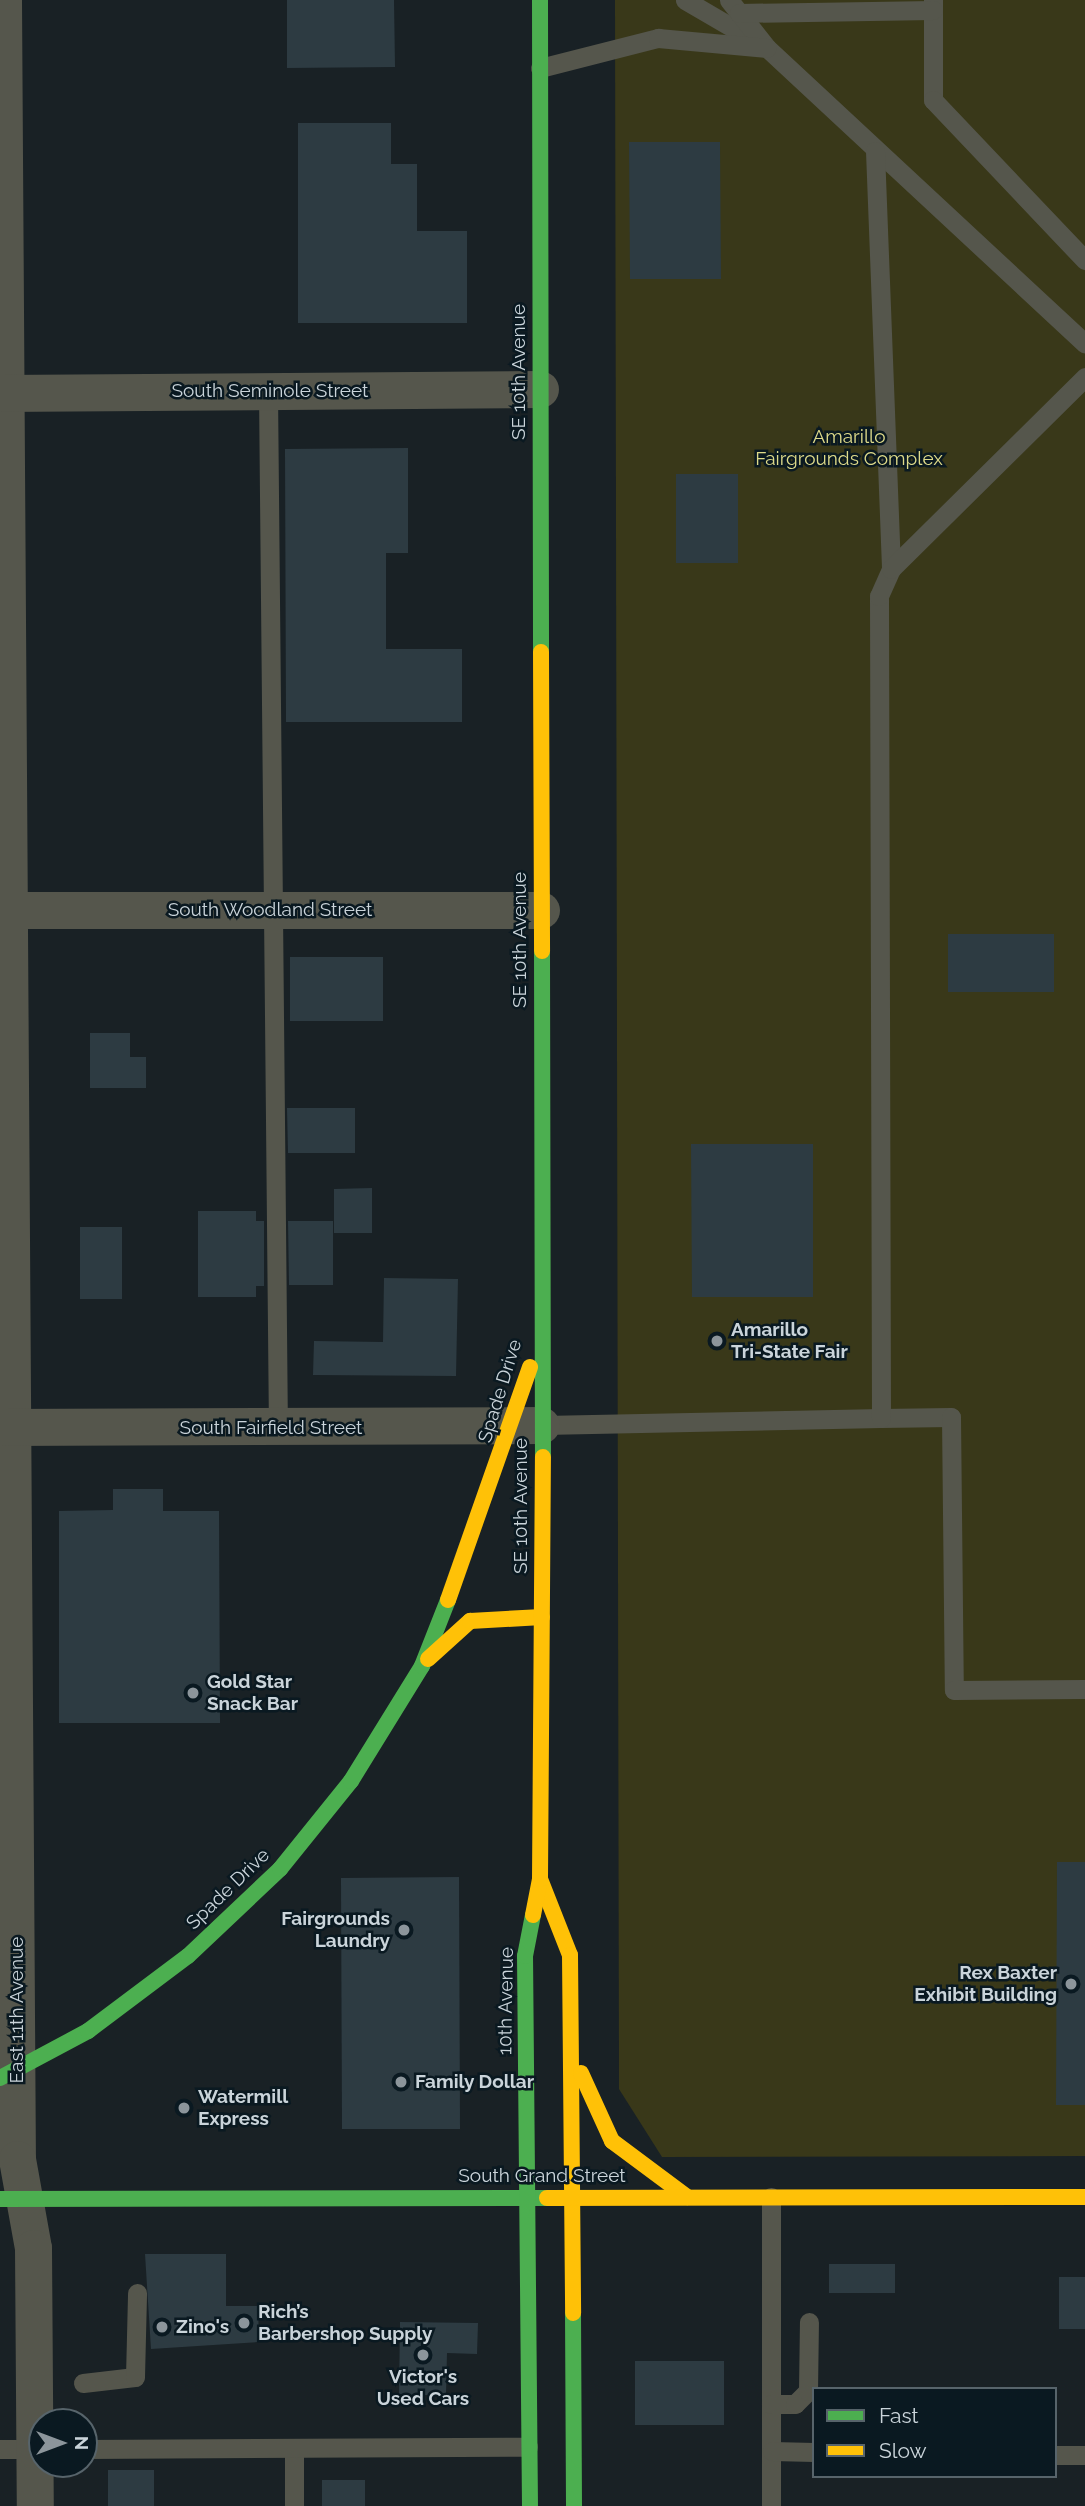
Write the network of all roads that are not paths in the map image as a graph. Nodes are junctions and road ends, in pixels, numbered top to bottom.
1 (2, 0) edge
2 (540, 0) edge
3 (685, 0) edge
4 (933, 5) edge
5 (734, 6) edge
6 (767, 48) junction
7 (540, 68) junction
8 (875, 151) junction
9 (1085, 261) edge
10 (1085, 344) edge
11 (1085, 377) edge
12 (540, 389) junction
13 (268, 391) junction
14 (2, 393) edge
15 (891, 569) junction
16 (4, 653) edge
17 (6, 910) edge
18 (273, 910) junction
19 (541, 910) junction
20 (6, 1173) edge
21 (542, 1325) junction
22 (881, 1418) junction
23 (528, 1425) junction
24 (7, 1427) edge
25 (278, 1429) junction
26 (541, 1617) junction
27 (422, 1666) junction
28 (1085, 1689) edge
29 (540, 1879) junction
30 (9, 1942) edge
31 (571, 2035) junction
32 (9, 2075) edge
33 (573, 2196) junction
34 (526, 2197) junction
35 (687, 2197) junction
36 (771, 2197) junction
37 (1085, 2197) edge
38 (12, 2199) edge
39 (137, 2293) dead end
40 (809, 2322) dead end
41 (83, 2383) dead end
42 (771, 2404) junction
43 (528, 2447) junction
44 (294, 2448) junction
45 (25, 2449) edge
46 (98, 2449) edge
47 (772, 2452) junction
48 (812, 2452) edge
49 (1057, 2455) edge
50 (1085, 2455) edge
51 (35, 2506) edge
52 (294, 2506) edge
53 (530, 2506) edge
54 (574, 2506) edge
55 (771, 2506) edge

1 - 14 street, East 11th Avenue
2 - 7 main road, SE 10th Avenue
3 - 6 lane
4 - 5 lane
4 - 9 lane
5 - 6 lane
6 - 7 lane
6 - 8 lane
7 - 12 main road, SE 10th Avenue
8 - 10 lane
8 - 15 lane
11 - 15 lane
12 - 13 street, South Seminole Street
12 - 19 main road, SE 10th Avenue
13 - 14 street, South Seminole Street
13 - 18 lane
14 - 16 street, East 11th Avenue
15 - 22 lane
16 - 17 street, East 11th Avenue
17 - 18 street, South Woodland Street
17 - 20 street, East 11th Avenue
18 - 19 street, South Woodland Street
18 - 25 lane
19 - 21 main road, SE 10th Avenue
20 - 24 street, East 11th Avenue
21 - 23 main road, Spade Drive
21 - 23 main road, SE 10th Avenue
22 - 23 lane
22 - 28 lane
23 - 25 street, South Fairfield Street
23 - 26 main road, SE 10th Avenue
23 - 27 main road, Spade Drive
24 - 25 street, South Fairfield Street
24 - 30 street, East 11th Avenue
26 - 27 main road, Spade Drive
26 - 29 main road, SE 10th Avenue
27 - 32 main road, Spade Drive
29 - 31 main road
29 - 34 main road, 10th Avenue
30 - 32 street, East 11th Avenue
31 - 33 main road
31 - 35 main road
32 - 38 street, East 11th Avenue
33 - 34 main road, South Grand Street
33 - 35 main road, South Grand Street
33 - 54 main road
34 - 38 main road, South Grand Street
34 - 43 main road, 10th Avenue
35 - 36 main road, South Grand Street
36 - 37 main road, South Grand Street
36 - 42 lane
38 - 45 street, East 11th Avenue
39 - 41 lane
40 - 42 lane
42 - 47 lane
43 - 44 lane
43 - 53 main road, 10th Avenue
44 - 46 lane
44 - 52 lane
45 - 51 street, East 11th Avenue
47 - 48 lane
47 - 55 lane
49 - 50 lane

